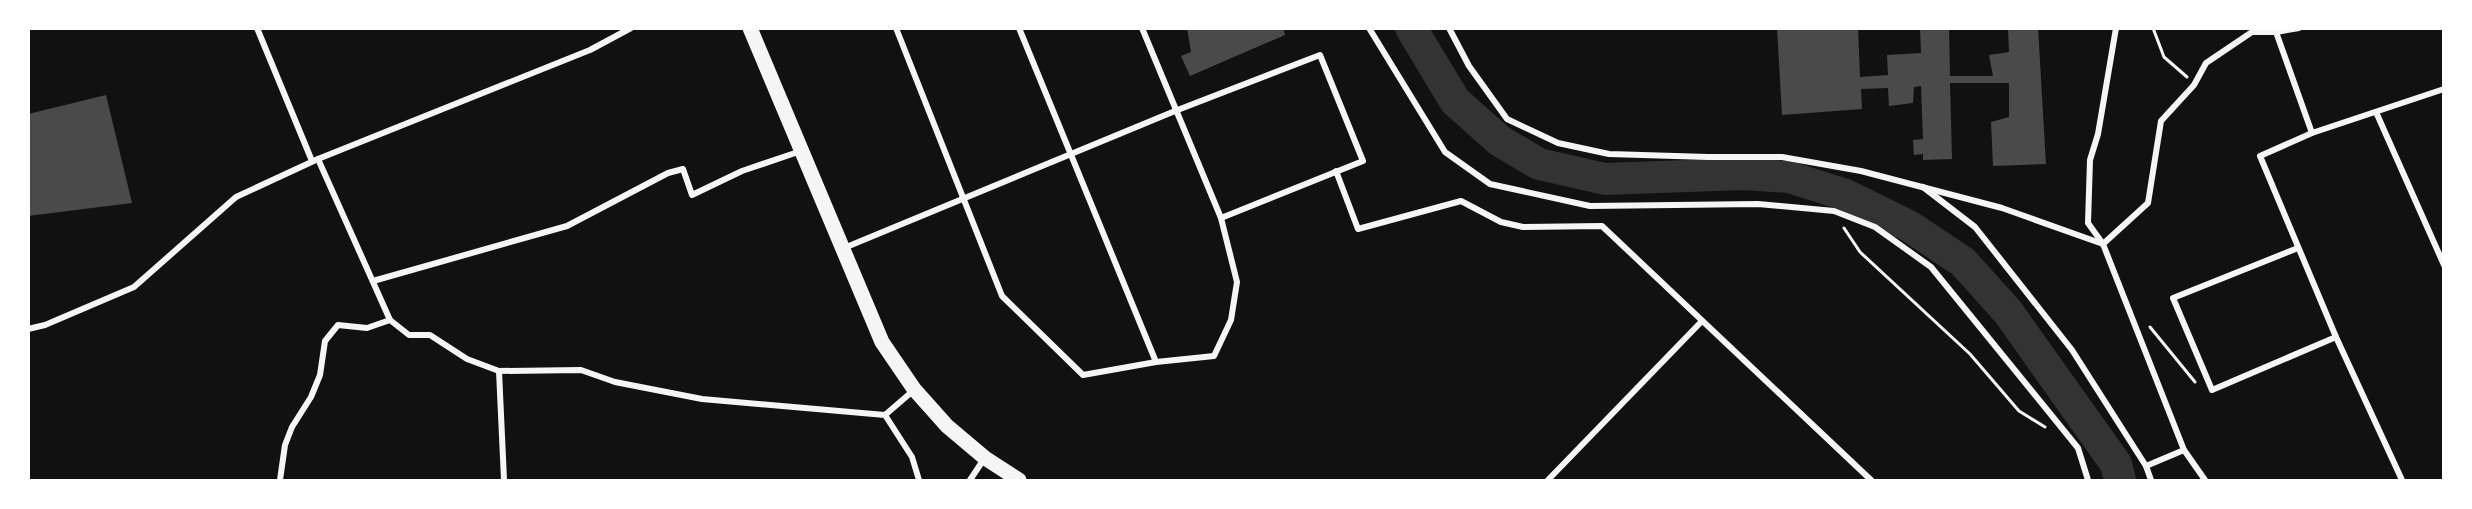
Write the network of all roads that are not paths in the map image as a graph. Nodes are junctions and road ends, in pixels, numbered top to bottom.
1 (257, 28) edge
2 (631, 28) edge
3 (750, 28) edge
4 (896, 28) edge
5 (1019, 28) edge
6 (1142, 28) edge
7 (1370, 28) edge
8 (1449, 28) edge
9 (2116, 28) edge
10 (2299, 28) edge
11 (2276, 32) junction
12 (2444, 89) edge
13 (1175, 111) junction
14 (2376, 112) junction
15 (2312, 133) junction
16 (801, 150) junction
17 (1073, 155) junction
18 (315, 160) junction
19 (1336, 171) junction
20 (1920, 185) junction
21 (963, 198) junction
22 (1221, 218) junction
23 (2103, 244) junction
24 (842, 249) junction
25 (2298, 249) junction
26 (2444, 265) edge
27 (373, 281) junction
28 (390, 320) junction
29 (1702, 321) junction
30 (28, 329) edge
31 (2336, 337) junction
32 (1156, 362) junction
33 (499, 371) junction
34 (914, 389) junction
35 (885, 415) junction
36 (2184, 450) junction
37 (985, 458) junction
38 (2146, 466) junction
39 (280, 480) edge
40 (504, 480) edge
41 (919, 480) edge
42 (970, 480) edge
43 (1019, 480) edge
44 (1548, 480) edge
45 (1871, 480) edge
46 (2088, 480) edge
47 (2151, 480) edge
48 (2205, 480) edge
49 (2402, 480) edge

1 - 18 street
2 - 18 street
3 - 16 main road
4 - 21 street
5 - 17 street
6 - 13 street
7 - 46 street
8 - 20 street
9 - 23 street
10 - 11 street
11 - 15 street
11 - 23 street
12 - 14 street
13 - 17 street
13 - 19 street
13 - 22 street
14 - 15 street
14 - 26 street
15 - 25 street
16 - 24 main road
16 - 27 street
17 - 21 street
17 - 32 street
18 - 27 street
18 - 30 street
19 - 22 street
19 - 29 street
20 - 23 street
20 - 38 street
21 - 24 street
21 - 32 street
22 - 32 street
23 - 36 street
24 - 34 main road
25 - 31 street
25 - 31 street
27 - 28 street
28 - 33 street
28 - 39 street
29 - 44 street
29 - 45 street
31 - 49 street
33 - 35 street
33 - 40 street
34 - 35 street
34 - 37 main road
35 - 41 street
36 - 38 street
36 - 48 street
37 - 42 street
37 - 43 main road
38 - 47 street

